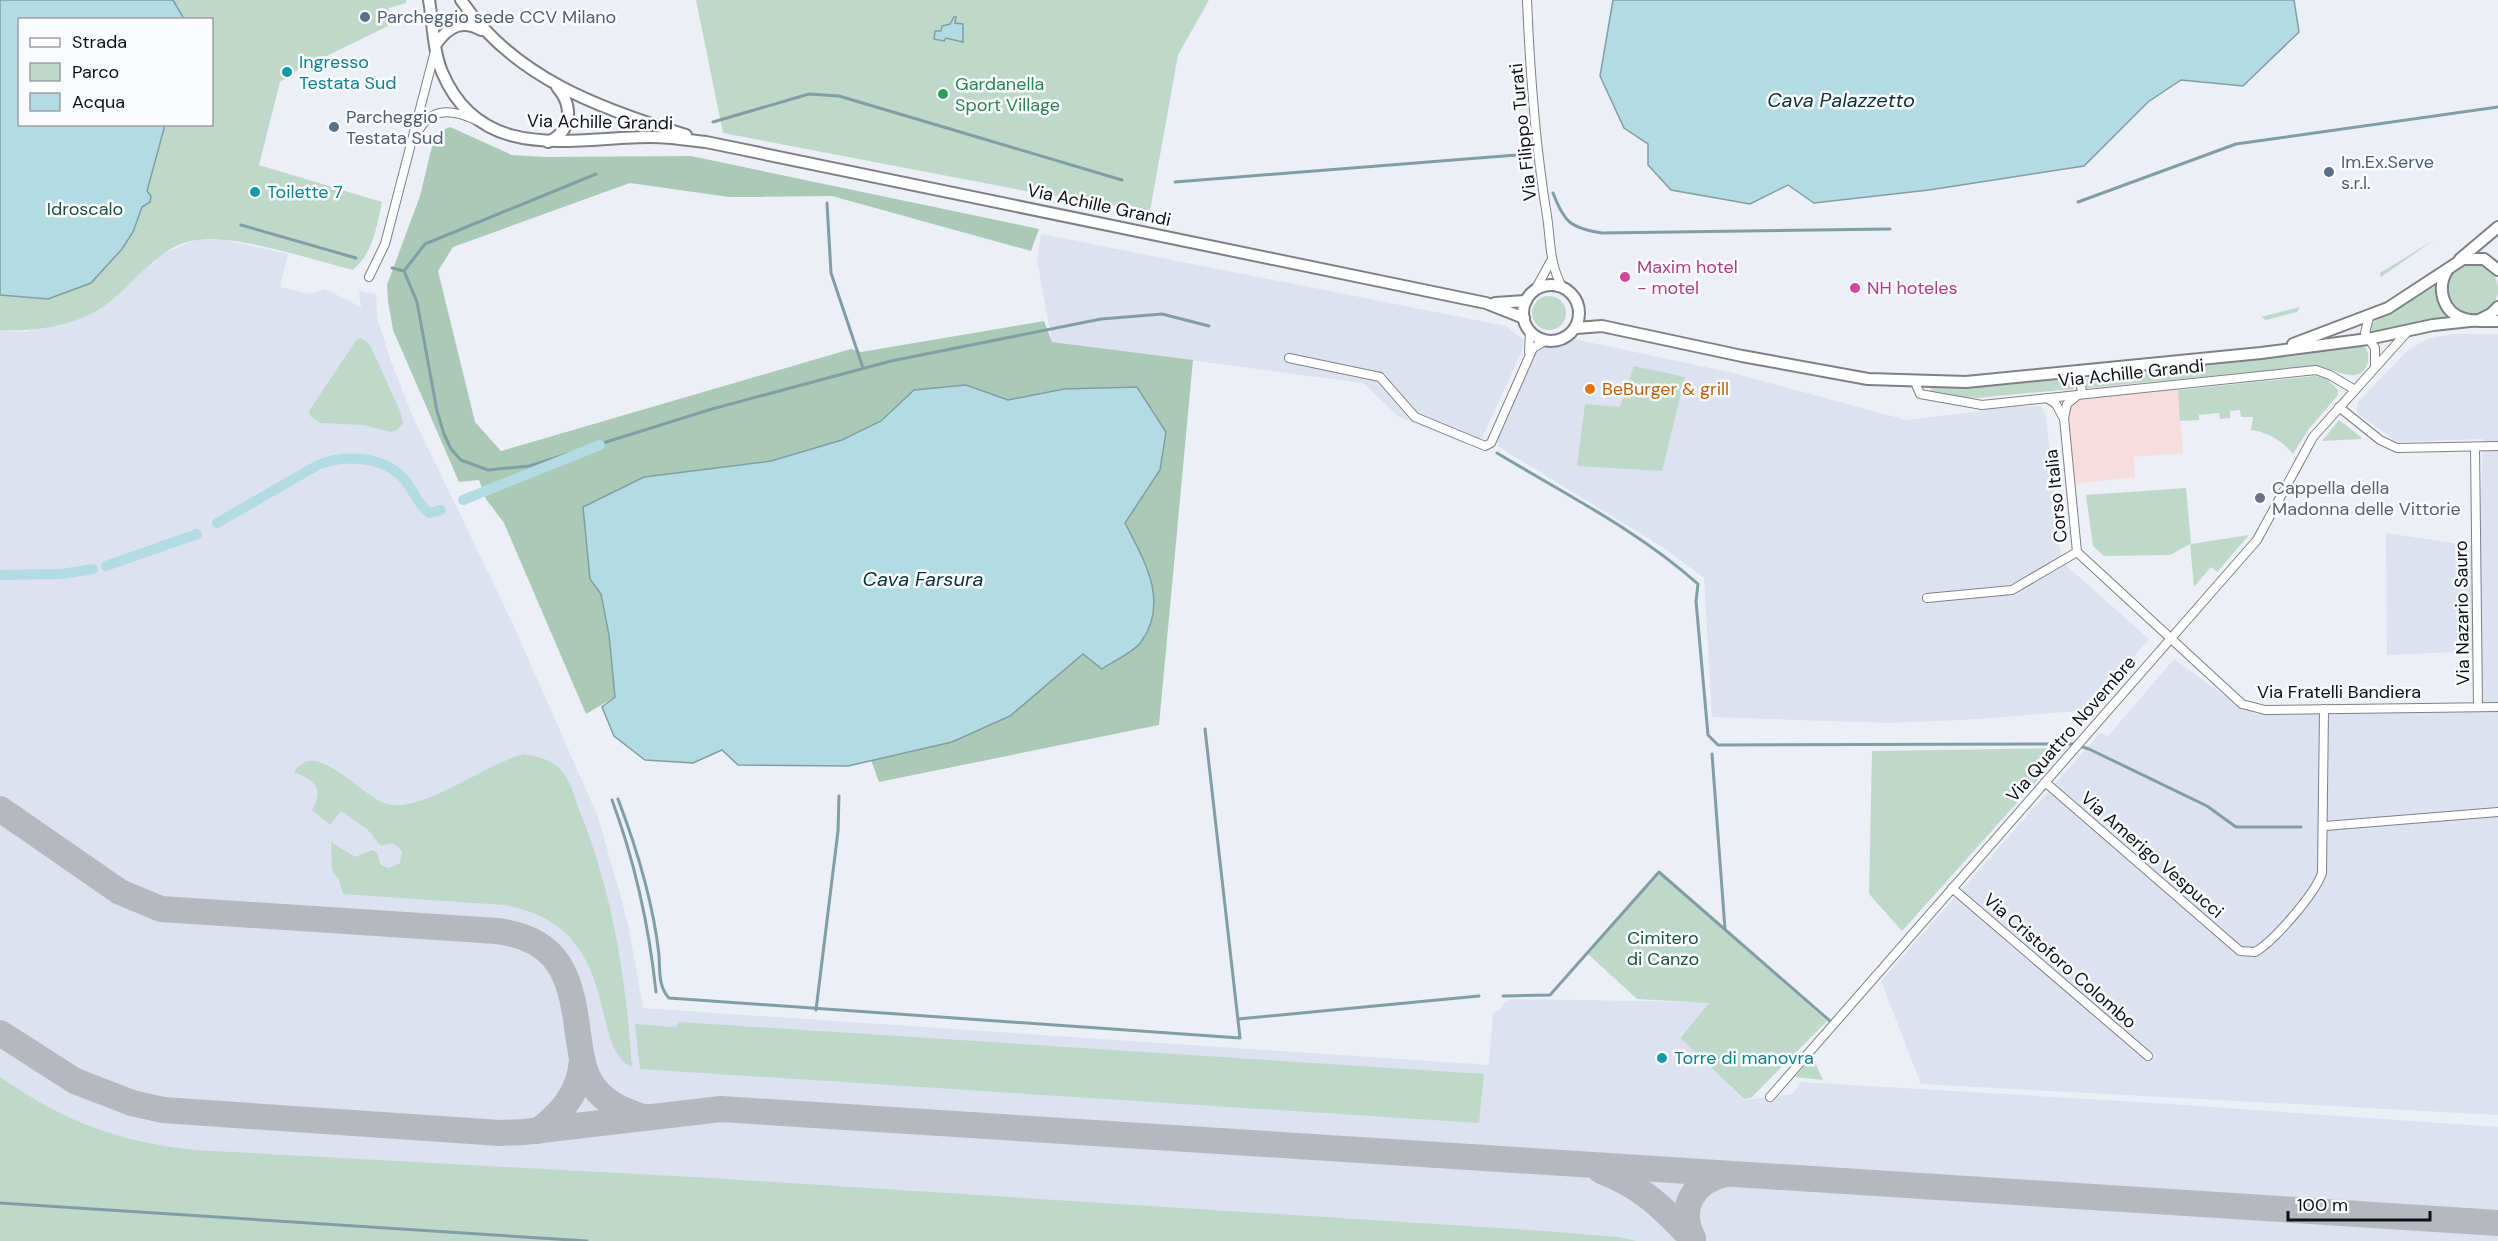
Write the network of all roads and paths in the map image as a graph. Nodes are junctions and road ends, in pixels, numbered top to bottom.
1 (429, 0) edge
2 (461, 0) edge
3 (1527, 0) edge
4 (489, 35) junction
5 (437, 45) junction
6 (556, 85) junction
7 (498, 131) junction
8 (548, 142) junction
9 (706, 142) junction
10 (403, 167) junction
11 (2498, 227) edge
12 (1551, 261) junction
13 (2453, 264) junction
14 (2498, 270) edge
15 (369, 277) dead end
16 (1562, 287) junction
17 (1535, 290) junction
18 (1526, 300) junction
19 (1486, 303) junction
20 (2498, 307) edge
21 (1580, 312) junction
22 (2369, 317) junction
23 (1524, 318) junction
24 (2473, 320) junction
25 (2498, 321) edge
26 (1602, 326) junction
27 (1576, 328) junction
28 (2409, 330) junction
29 (1530, 332) junction
30 (2368, 339) junction
31 (1545, 341) junction
32 (2261, 353) junction
33 (1528, 356) junction
34 (1289, 358) dead end
35 (2374, 366) junction
36 (2080, 373) junction
37 (1915, 382) junction
38 (2355, 390) junction
39 (2080, 395) junction
40 (2047, 398) junction
41 (2339, 407) junction
42 (2064, 418) junction
43 (2498, 446) edge
44 (2475, 447) junction
45 (2077, 552) junction
46 (1927, 598) dead end
47 (2170, 639) junction
48 (2478, 707) junction
49 (2498, 707) edge
50 (2324, 709) junction
51 (2045, 782) junction
52 (2498, 812) edge
53 (2325, 826) junction
54 (1952, 888) junction
55 (2148, 1056) dead end
56 (1770, 1096) dead end

1 - 5 main road, Via Achille Grandi
2 - 4 main road
3 - 12 street, Via Filippo Turati
4 - 5 main road
4 - 6 main road, Via Achille Grandi
5 - 7 main road, Via Achille Grandi
5 - 10 street
6 - 8 main road
6 - 9 main road, Via Achille Grandi
7 - 8 main road, Via Achille Grandi
7 - 10 street
8 - 9 main road, Via Achille Grandi
9 - 19 main road, Via Achille Grandi
10 - 15 street
11 - 13 main road
12 - 16 street, Via Filippo Turati
12 - 17 street
13 - 14 main road, Via Achille Grandi
13 - 22 main road, Via Achille Grandi
13 - 24 main road
16 - 17 main road
16 - 21 main road, Via Achille Grandi
17 - 18 main road
18 - 19 main road, Via Achille Grandi
18 - 23 main road
19 - 23 main road, Via Achille Grandi
20 - 24 main road, Via Achille Grandi
21 - 26 main road, Via Achille Grandi
21 - 27 main road
22 - 30 street
22 - 32 main road, Via Achille Grandi
23 - 29 main road
24 - 25 main road
24 - 28 main road, Via Achille Grandi
26 - 27 main road, Via Achille Grandi
26 - 37 main road, Via Achille Grandi
27 - 31 main road, Via Achille Grandi
28 - 30 main road, Via Achille Grandi
28 - 35 street, Via Quattro Novembre
29 - 31 main road
29 - 33 street
30 - 32 main road, Via Achille Grandi
30 - 35 street
31 - 33 street
32 - 36 main road, Via Achille Grandi
33 - 34 street
35 - 38 street, Via Quattro Novembre
36 - 37 main road, Via Achille Grandi
36 - 39 street
37 - 40 street, Via Achille Grandi
38 - 39 street, Via Achille Grandi
38 - 41 street, Via Quattro Novembre
39 - 40 street, Via Achille Grandi
39 - 42 street
40 - 42 street
41 - 44 street
41 - 47 street, Via Quattro Novembre
42 - 45 street, Corso Italia
43 - 44 street
44 - 48 street, Via Nazario Sauro
45 - 46 street
45 - 47 street, Corso Italia
47 - 50 street, Via Fratelli Bandiera
47 - 51 street, Via Quattro Novembre
48 - 49 street, Via Fratelli Bandiera
48 - 50 street, Via Fratelli Bandiera
50 - 53 street
51 - 53 street, Via Amerigo Vespucci
51 - 54 street, Via Quattro Novembre
52 - 53 street
54 - 55 street, Via Cristoforo Colombo
54 - 56 street, Via Quattro Novembre

